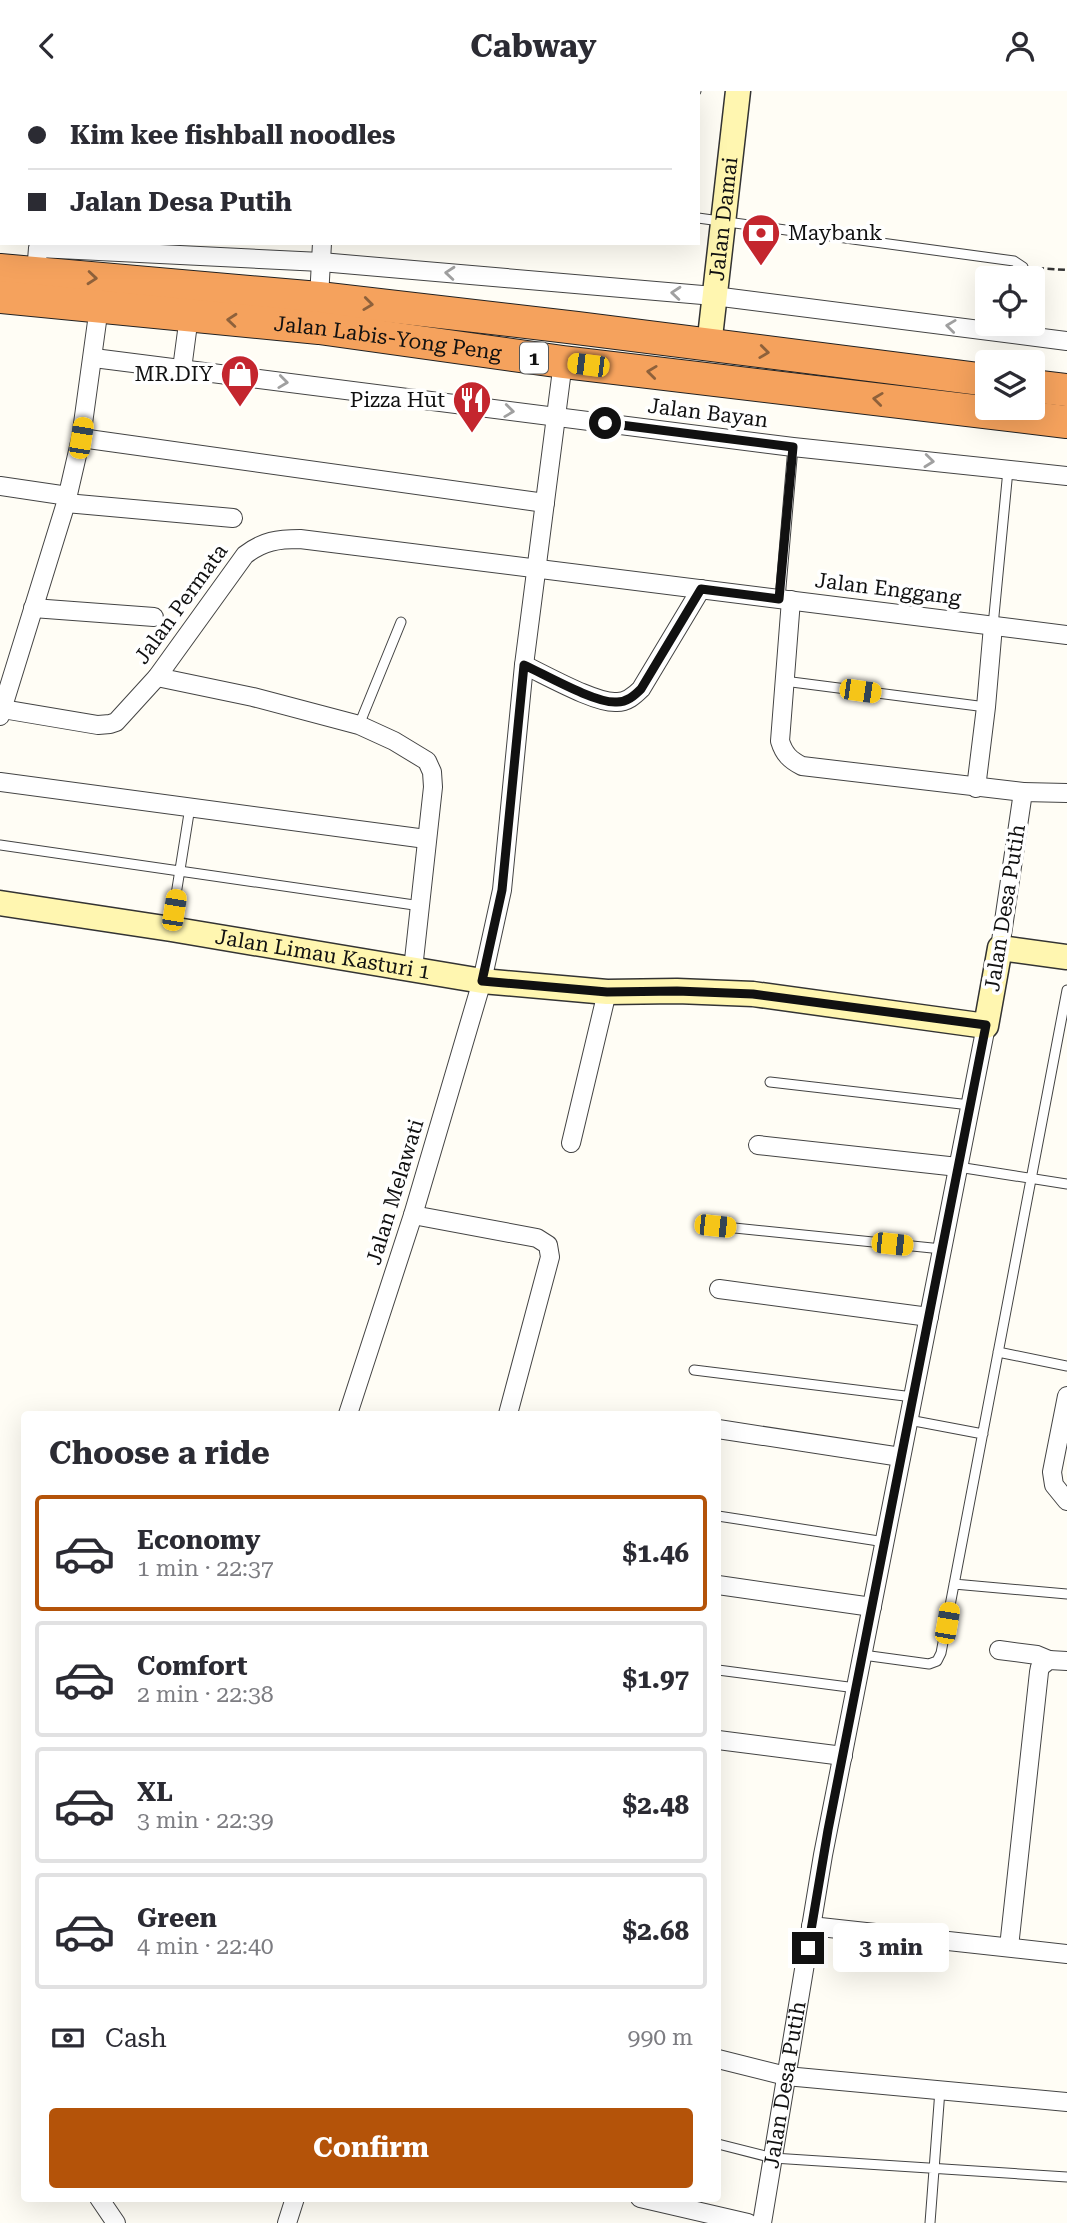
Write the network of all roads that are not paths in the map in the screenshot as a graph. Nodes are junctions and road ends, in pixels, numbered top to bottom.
1 (738, 91) edge
2 (700, 218) edge
3 (723, 221) junction
4 (322, 245) edge
5 (38, 255) edge
6 (321, 263) junction
7 (1022, 266) edge
8 (0, 270) edge
9 (714, 296) junction
10 (0, 297) edge
11 (319, 299) junction
12 (99, 307) junction
13 (189, 316) junction
14 (975, 324) edge
15 (1045, 335) edge
16 (1067, 341) edge
17 (709, 346) junction
18 (94, 358) junction
19 (563, 362) junction
20 (183, 369) junction
21 (932, 373) junction
22 (975, 378) edge
23 (1045, 387) edge
24 (1067, 390) edge
25 (932, 405) junction
26 (556, 417) junction
27 (1067, 422) edge
28 (81, 438) junction
29 (793, 447) junction
30 (1008, 470) junction
31 (1067, 476) edge
32 (0, 486) edge
33 (67, 500) junction
34 (545, 503) junction
35 (233, 518) dead end
36 (536, 569) junction
37 (701, 589) junction
38 (785, 600) junction
39 (33, 608) junction
40 (154, 617) dead end
41 (401, 622) dead end
42 (993, 626) junction
43 (1067, 635) edge
44 (524, 665) junction
45 (157, 677) junction
46 (784, 681) junction
47 (986, 707) junction
48 (1, 713) edge
49 (359, 725) junction
50 (0, 782) edge
51 (976, 787) junction
52 (1023, 792) junction
53 (1067, 793) edge
54 (190, 807) junction
55 (428, 825) junction
56 (0, 845) edge
57 (180, 871) junction
58 (0, 903) edge
59 (421, 906) junction
60 (171, 929) junction
61 (1000, 948) junction
62 (1067, 957) edge
63 (413, 969) junction
64 (482, 981) junction
65 (1067, 989) edge
66 (607, 992) junction
67 (986, 1025) junction
68 (769, 1082) dead end
69 (970, 1105) junction
70 (571, 1143) dead end
71 (758, 1145) dead end
72 (958, 1167) junction
73 (1030, 1179) junction
74 (1067, 1184) edge
75 (413, 1215) junction
76 (715, 1226) dead end
77 (942, 1249) junction
78 (719, 1289) dead end
79 (929, 1317) junction
80 (999, 1352) junction
81 (1067, 1366) edge
82 (694, 1370) dead end
83 (1067, 1396) edge
84 (913, 1397) junction
85 (349, 1411) edge
86 (509, 1411) edge
87 (909, 1420) junction
88 (721, 1429) edge
89 (983, 1434) junction
90 (901, 1457) junction
91 (1067, 1501) edge
92 (721, 1516) edge
93 (885, 1542) junction
94 (954, 1584) junction
95 (721, 1585) edge
96 (1067, 1594) edge
97 (872, 1607) junction
98 (999, 1650) dead end
99 (863, 1655) junction
100 (1058, 1660) edge
101 (721, 1670) edge
102 (856, 1688) junction
103 (721, 1740) edge
104 (843, 1756) junction
105 (811, 1926) junction
106 (1009, 1947) junction
107 (1067, 1954) edge
108 (721, 2060) edge
109 (786, 2076) junction
110 (940, 2090) junction
111 (1067, 2102) edge
112 (721, 2145) edge
113 (773, 2158) junction
114 (934, 2167) junction
115 (1067, 2177) edge
116 (102, 2202) edge
117 (294, 2202) edge
118 (657, 2202) edge
119 (116, 2223) edge
120 (287, 2223) edge
121 (748, 2223) edge
122 (762, 2223) edge
123 (930, 2223) edge

1 - 3 street, Jalan Damai
2 - 3 lane
3 - 7 lane
3 - 9 street, Jalan Damai
4 - 6 street
5 - 6 street
5 - 8 highway, Jalan Labis-Yong Peng / 1
5 -> 11 highway, Jalan Labis-Yong Peng / 1
9 -> 6 street
6 - 11 street
14 -> 9 street
9 - 17 street, Jalan Damai
10 - 12 highway, Jalan Labis-Yong Peng / 1
11 -> 17 highway, Jalan Labis-Yong Peng / 1
12 - 13 highway, Jalan Labis-Yong Peng / 1
12 - 18 street
19 -> 13 highway, Jalan Labis-Yong Peng / 1
13 - 20 street
15 - 16 street
17 -> 21 highway, Jalan Labis-Yong Peng / 1
18 - 20 street, Jalan Bayan
18 - 28 street
25 -> 19 highway, Jalan Labis-Yong Peng / 1
19 - 26 street, Jalan Melawati
20 -> 26 street, Jalan Bayan
21 - 22 highway, Jalan Labis-Yong Peng / 1
21 - 25 highway
23 - 24 highway
25 - 27 highway, Jalan Labis-Yong Peng / 1
26 - 29 street, Jalan Bayan
26 - 34 street, Jalan Melawati
28 - 33 street
28 - 34 street
29 -> 30 street, Jalan Bayan
29 - 38 lane
30 - 31 street, Jalan Bayan
30 - 42 lane
32 - 33 street
33 - 35 street
33 - 39 street
34 - 36 street, Jalan Melawati
36 - 37 street, Jalan Enggang
36 - 44 street, Jalan Melawati
36 - 45 street, Jalan Permata
37 - 38 street, Jalan Enggang
37 - 44 street
38 - 42 street, Jalan Enggang
38 - 46 street
39 - 40 street
39 - 48 street
41 - 49 lane
42 - 43 street, Jalan Enggang
42 - 47 street
44 - 64 street, Jalan Melawati
45 - 48 street, Jalan Permata
45 - 49 street
46 - 47 lane
46 - 51 street
47 - 51 street
49 - 55 street
50 - 54 street
51 - 52 street
52 - 53 street
52 - 61 street, Jalan Desa Putih
54 - 55 street
54 - 57 lane
55 - 59 street
56 - 57 lane
57 - 59 lane
57 - 60 lane
58 - 60 street, Jalan Limau Kasturi 1
59 - 63 street
60 - 63 street, Jalan Limau Kasturi 1
61 - 62 street
61 - 67 street, Jalan Desa Putih
63 - 64 street, Jalan Limau Kasturi 1
64 - 66 street, Jalan Limau Kasturi 1
64 - 75 street, Jalan Melawati
65 - 73 lane
66 - 67 street, Jalan Limau Kasturi 1
66 - 70 street
67 - 69 street, Jalan Desa Putih
68 - 69 lane
69 - 72 street, Jalan Desa Putih
71 - 72 street
72 - 73 lane
72 - 77 street, Jalan Desa Putih
73 - 74 lane
73 - 80 lane
75 - 85 street, Jalan Melawati
75 - 86 street
76 - 77 lane
77 - 79 street, Jalan Desa Putih
78 - 79 street
79 - 84 street, Jalan Desa Putih
80 - 81 lane
80 - 89 lane
82 - 84 lane
83 - 91 street
84 - 87 street, Jalan Desa Putih
87 - 89 lane
87 - 90 street, Jalan Desa Putih
88 - 90 street
89 - 94 lane
90 - 93 street, Jalan Desa Putih
92 - 93 lane
93 - 97 street, Jalan Desa Putih
94 - 96 lane
94 - 99 lane
95 - 97 street
97 - 99 street, Jalan Desa Putih
98 - 100 street
99 - 102 street, Jalan Desa Putih
100 - 106 street
101 - 102 lane
102 - 104 street, Jalan Desa Putih
103 - 104 street
104 - 105 street, Jalan Desa Putih
105 - 106 street
105 - 109 street, Jalan Desa Putih
106 - 107 street
108 - 109 street
109 - 110 street
109 - 113 street, Jalan Desa Putih
110 - 111 street
110 - 114 lane
112 - 113 lane
113 - 114 lane
113 - 122 street, Jalan Desa Putih
114 - 115 lane
114 - 123 lane
116 - 119 street
117 - 120 street
118 - 121 street

